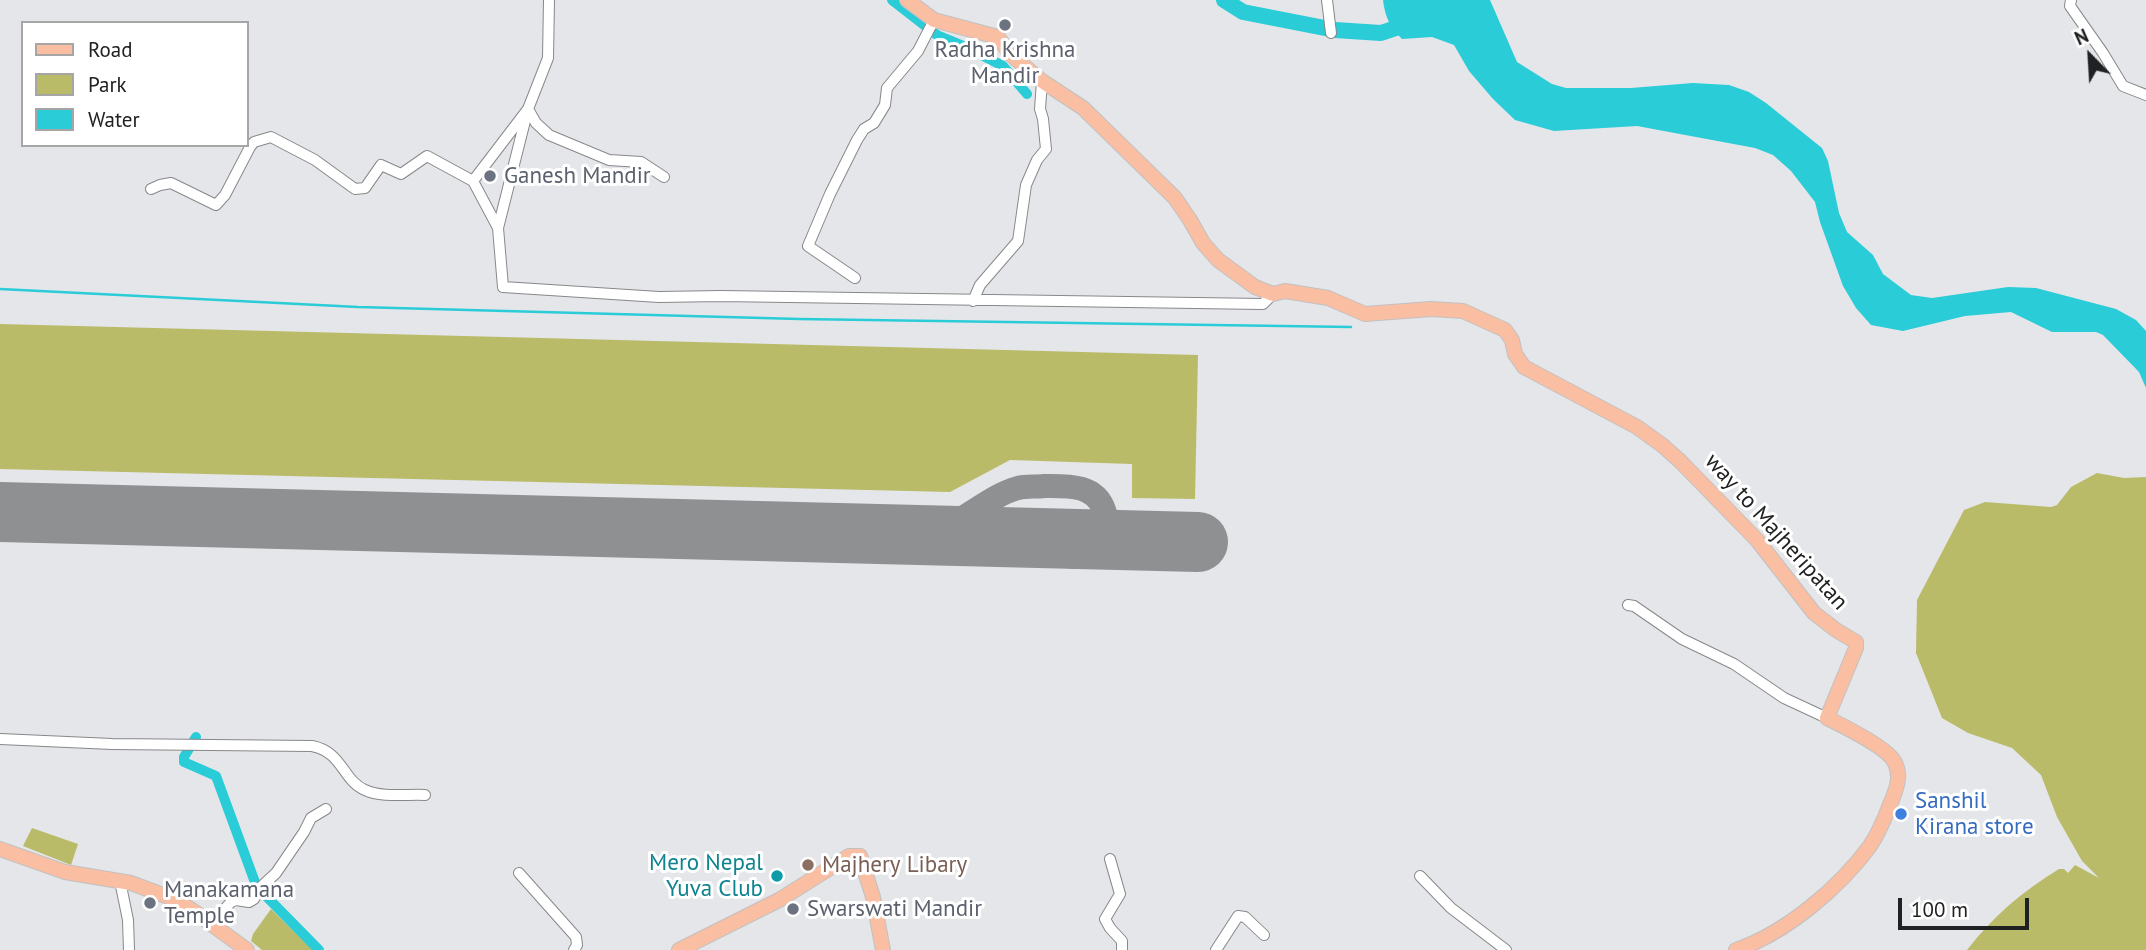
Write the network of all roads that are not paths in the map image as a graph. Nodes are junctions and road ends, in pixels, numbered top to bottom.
1 (549, 0) edge
2 (907, 0) edge
3 (1327, 0) edge
4 (2071, 0) edge
5 (934, 20) junction
6 (1331, 29) dead end
7 (1042, 81) junction
8 (2146, 95) edge
9 (528, 109) junction
10 (664, 177) dead end
11 (473, 181) junction
12 (150, 189) dead end
13 (498, 228) junction
14 (855, 278) dead end
15 (1273, 293) junction
16 (973, 301) junction
17 (1628, 605) dead end
18 (1827, 718) junction
19 (0, 739) edge
20 (425, 795) dead end
21 (326, 809) dead end
22 (0, 849) edge
23 (1110, 859) dead end
24 (519, 873) dead end
25 (1420, 876) dead end
26 (120, 881) junction
27 (211, 924) junction
28 (1264, 935) dead end
29 (129, 950) edge
30 (247, 950) edge
31 (574, 950) edge
32 (679, 950) edge
33 (883, 950) edge
34 (1122, 950) edge
35 (1216, 950) edge
36 (1506, 950) edge
37 (1736, 950) edge

1 - 9 street
2 - 5 main road, way to Majheripatan
3 - 6 street
4 - 8 street
5 - 7 main road, way to Majheripatan
5 - 14 street
7 - 15 main road, way to Majheripatan
7 - 16 street
9 - 10 street
9 - 11 street
9 - 13 street
11 - 12 street
11 - 13 street
13 - 16 street
15 - 16 street
15 - 18 main road, way to Majheripatan
17 - 18 street
18 - 37 main road
19 - 20 street
21 - 27 street
22 - 26 main road
23 - 34 street
24 - 31 street
25 - 36 street
26 - 27 main road
26 - 29 street
27 - 30 main road
28 - 35 street
32 - 33 main road

